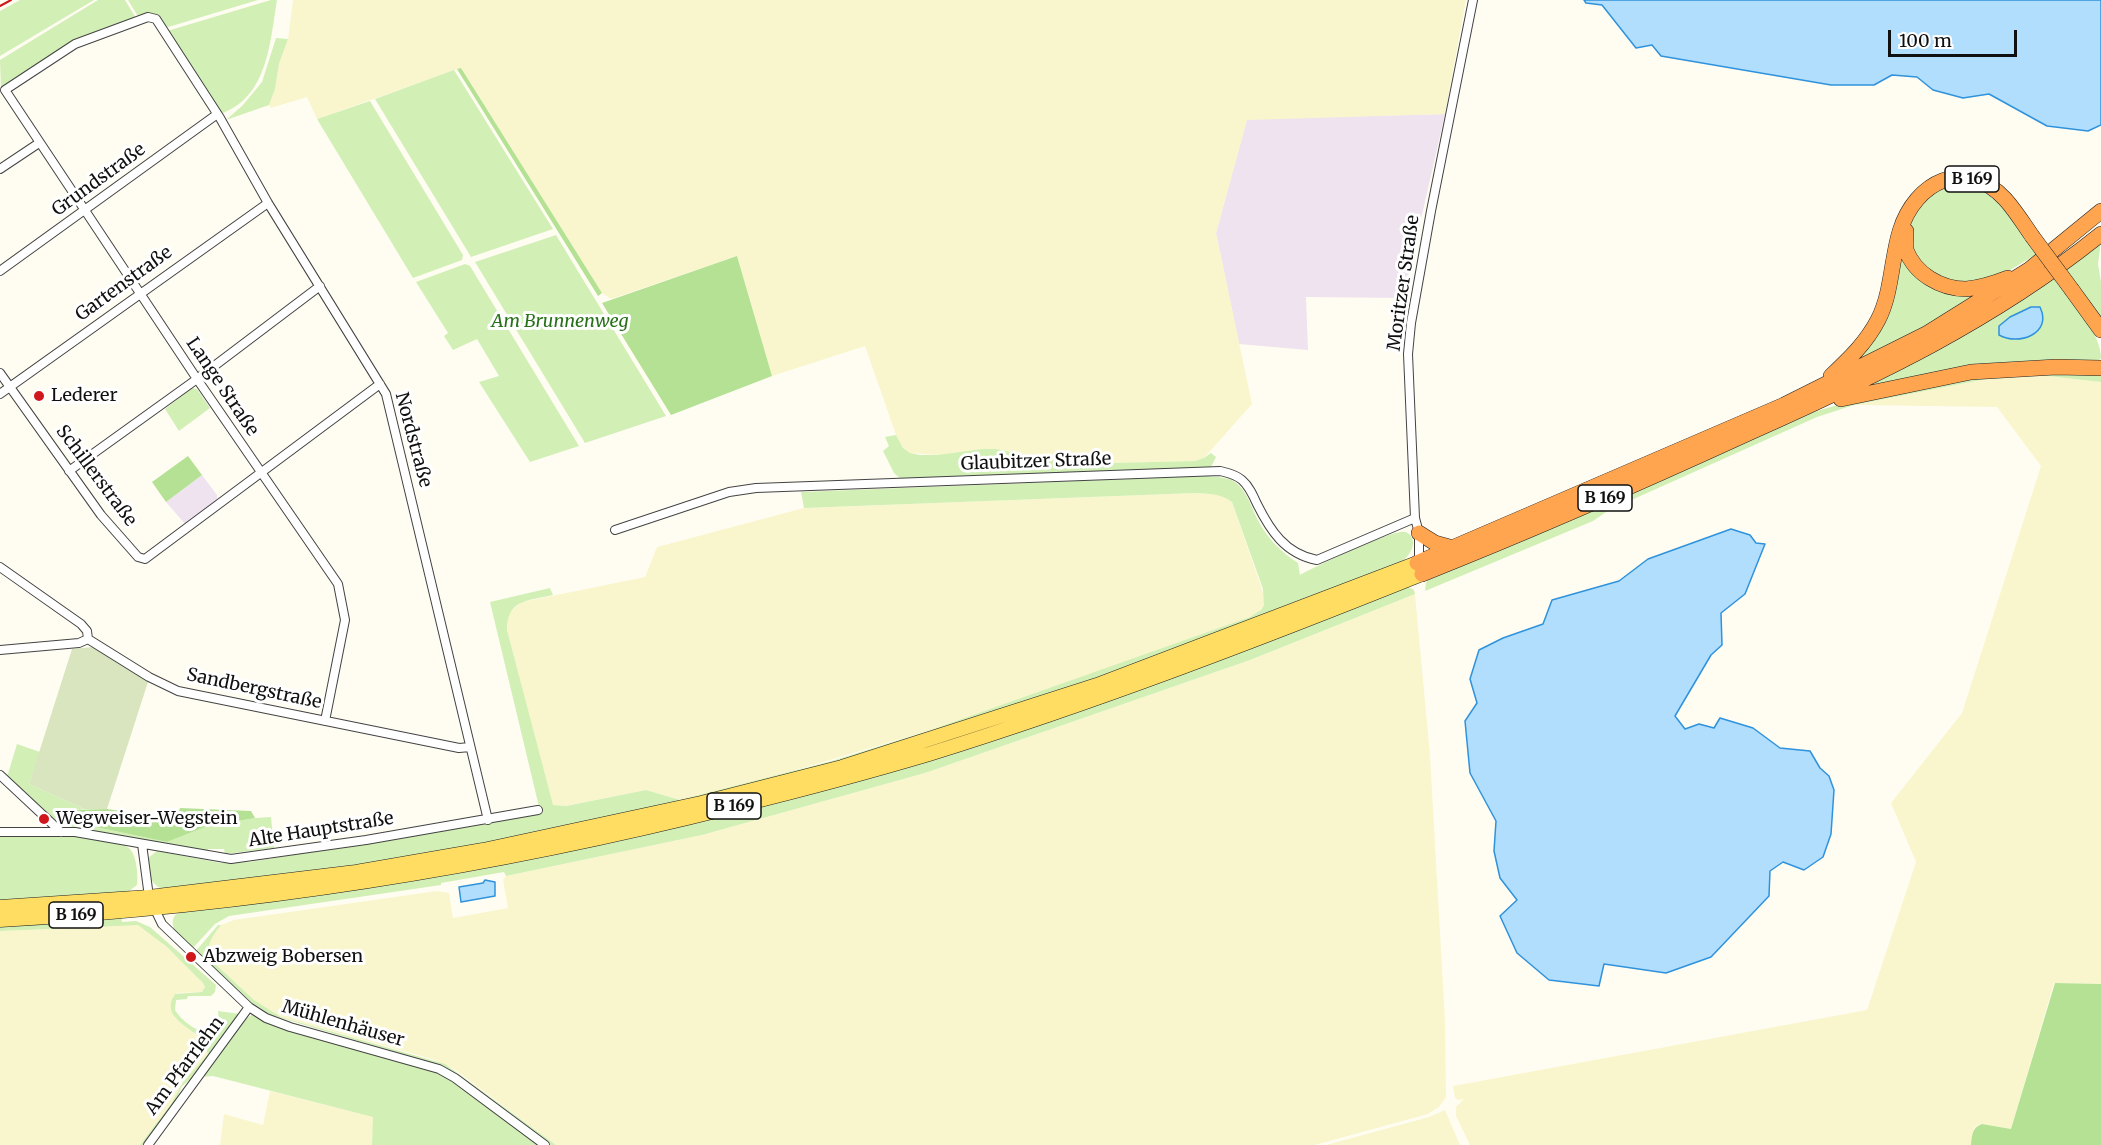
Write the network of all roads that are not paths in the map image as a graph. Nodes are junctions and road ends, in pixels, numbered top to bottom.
1 (1473, 0) edge
2 (152, 17) joint
3 (216, 116) junction
4 (39, 143) junction
5 (0, 169) edge
6 (268, 203) junction
7 (84, 210) junction
8 (2101, 211) edge
9 (1905, 219) junction
10 (2101, 234) edge
11 (2030, 269) junction
12 (0, 271) edge
13 (320, 286) junction
14 (140, 293) junction
15 (2101, 330) edge
16 (2101, 368) edge
17 (0, 373) edge
18 (197, 379) junction
19 (380, 384) junction
20 (10, 387) junction
21 (1818, 388) junction
22 (0, 394) edge
23 (1814, 405) junction
24 (69, 471) junction
25 (261, 473) junction
26 (1417, 526) junction
27 (615, 530) dead end
28 (1453, 548) junction
29 (0, 567) edge
30 (1419, 568) junction
31 (88, 639) junction
32 (0, 650) edge
33 (325, 721) junction
34 (471, 747) junction
35 (0, 775) edge
36 (538, 810) dead end
37 (488, 820) junction
38 (61, 831) junction
39 (0, 832) edge
40 (142, 844) junction
41 (151, 903) junction
42 (0, 907) edge
43 (0, 920) edge
44 (249, 1007) junction
45 (147, 1145) edge
46 (545, 1145) edge

1 - 26 street, Moritzer Straße
2 - 3 street, Nordstraße
2 - 4 street, Lange Straße
3 - 6 street, Nordstraße
3 - 7 street, Grundstraße
4 - 5 street
4 - 7 street, Lange Straße
6 - 13 street, Nordstraße
6 - 14 street, Gartenstraße
7 - 12 street, Grundstraße
7 - 14 street, Lange Straße
8 - 11 highway, B 169
9 - 11 highway, B 169
9 - 15 highway, B 169, bridge
9 - 21 highway, B 169
10 - 23 highway, B 169
11 - 21 highway, B 169
13 - 18 street
13 - 19 street, Nordstraße
14 - 18 street, Lange Straße
14 - 20 street, Gartenstraße
16 - 23 highway, B 169
17 - 20 street, Schillerstraße
18 - 24 street
18 - 25 street, Lange Straße
19 - 25 street
19 - 34 street, Nordstraße
20 - 22 street, Gartenstraße
20 - 24 street, Schillerstraße
21 - 28 highway, B 169
23 - 30 highway, B 169
24 - 25 street, Schillerstraße
25 - 33 street, Lange Straße
26 - 27 street, Glaubitzer Straße
26 - 28 highway
26 - 30 street, Moritzer Straße
28 - 30 highway, B 169
29 - 31 street, Sandbergstraße
30 - 41 main road, B 169
31 - 32 street
31 - 33 street, Sandbergstraße
33 - 34 street, Sandbergstraße
34 - 37 street, Nordstraße
35 - 38 street
36 - 37 street, Alte Hauptstraße
37 - 40 street, Alte Hauptstraße
38 - 39 street, Alte Hauptstraße
38 - 40 street, Alte Hauptstraße
40 - 41 street
41 - 42 main road, B 169
41 - 43 main road, B 169
41 - 44 street, Mühlenhäuser
44 - 45 street, Am Pfarrlehn
44 - 46 street, Mühlenhäuser

